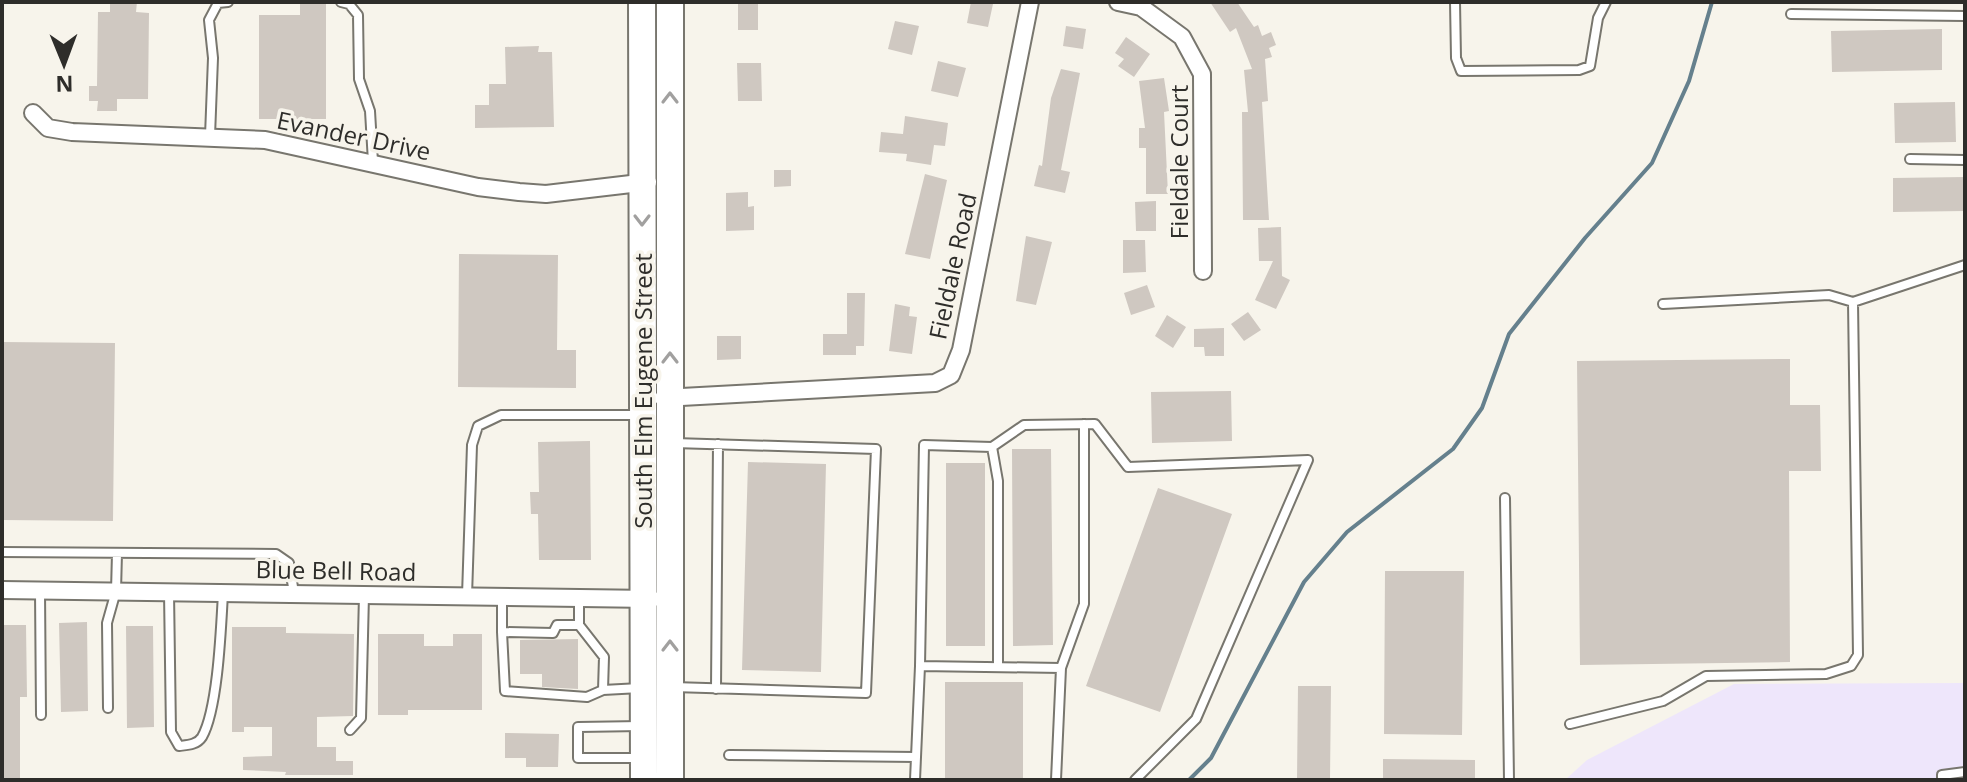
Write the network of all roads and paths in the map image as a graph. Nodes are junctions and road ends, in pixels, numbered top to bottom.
1 (228, 2) edge
2 (341, 2) edge
3 (642, 2) edge
4 (670, 2) edge
5 (1030, 2) edge
6 (1118, 2) edge
7 (1455, 2) edge
8 (1606, 2) edge
9 (1791, 14) dead end
10 (1965, 16) edge
11 (33, 113) dead end
12 (210, 136) junction
13 (1910, 159) dead end
14 (1965, 160) edge
15 (373, 162) junction
16 (642, 182) junction
17 (670, 182) junction
18 (1965, 265) edge
19 (1203, 271) dead end
20 (1853, 302) junction
21 (1663, 304) dead end
22 (670, 398) junction
23 (642, 407) junction
24 (1084, 424) junction
25 (670, 443) junction
26 (718, 444) junction
27 (992, 447) junction
28 (1505, 498) dead end
29 (2, 552) edge
30 (117, 553) junction
31 (2, 590) edge
32 (40, 590) junction
33 (116, 591) junction
34 (169, 592) junction
35 (223, 593) junction
36 (294, 593) junction
37 (364, 595) junction
38 (467, 596) junction
39 (502, 597) junction
40 (579, 597) junction
41 (643, 598) junction
42 (670, 599) junction
43 (579, 625) junction
44 (502, 632) junction
45 (920, 666) junction
46 (998, 667) junction
47 (1061, 668) junction
48 (670, 687) junction
49 (643, 688) junction
50 (716, 689) junction
51 (603, 690) junction
52 (108, 708) dead end
53 (41, 715) dead end
54 (1570, 724) dead end
55 (644, 726) junction
56 (670, 726) junction
57 (350, 730) dead end
58 (729, 755) dead end
59 (916, 757) junction
60 (657, 769) edge
61 (1965, 772) edge
62 (915, 780) edge
63 (1056, 780) edge
64 (1135, 780) edge
65 (1509, 780) edge
66 (1942, 780) edge

1 - 12 lane
2 - 15 lane
3 - 16 main road, South Elm Eugene Street
17 -> 4 main road, South Elm Eugene Street
5 - 22 street, Fieldale Road
6 - 19 street, Fieldale Court
7 - 8 lane
9 - 10 lane
11 - 12 street, Evander Drive
12 - 15 street, Evander Drive
13 - 14 lane
15 - 16 street, Evander Drive
16 - 17 street, Evander Drive
16 -> 23 main road, South Elm Eugene Street
22 -> 17 main road, South Elm Eugene Street
18 - 20 lane
20 - 21 lane
20 - 54 lane
22 - 23 street, Fieldale Road
22 - 25 main road, South Elm Eugene Street
23 - 38 lane
23 - 41 main road, South Elm Eugene Street
24 - 27 lane
24 - 47 lane
24 - 64 lane
25 - 26 lane
25 - 42 main road, South Elm Eugene Street
26 - 50 lane
26 - 50 lane
27 - 45 lane
27 - 46 lane
28 - 65 lane
29 - 30 lane
30 - 33 lane
30 - 36 lane
31 - 32 street, Blue Bell Road
32 - 33 street, Blue Bell Road
32 - 53 lane
33 - 34 street, Blue Bell Road
33 - 52 lane
34 - 35 street, Blue Bell Road
34 - 35 lane
35 - 36 street, Blue Bell Road
36 - 37 street, Blue Bell Road
37 - 38 street, Blue Bell Road
37 - 57 lane
38 - 39 street, Blue Bell Road
39 - 40 street, Blue Bell Road
39 - 44 lane
40 - 41 street, Blue Bell Road
40 - 43 lane
41 - 42 street, Blue Bell Road
41 - 49 main road, South Elm Eugene Street
48 -> 42 main road, South Elm Eugene Street
43 - 44 lane
43 - 51 lane
44 - 51 lane
45 - 46 lane
45 - 59 lane
46 - 47 lane
47 - 63 lane
48 - 49 lane
48 - 50 lane
48 - 56 main road, South Elm Eugene Street
49 - 51 lane
49 - 55 main road, South Elm Eugene Street
55 - 56 lane
55 - 60 main road, South Elm Eugene Street
55 - 60 lane
56 - 60 main road, South Elm Eugene Street
58 - 59 lane
59 - 62 lane
61 - 66 lane

